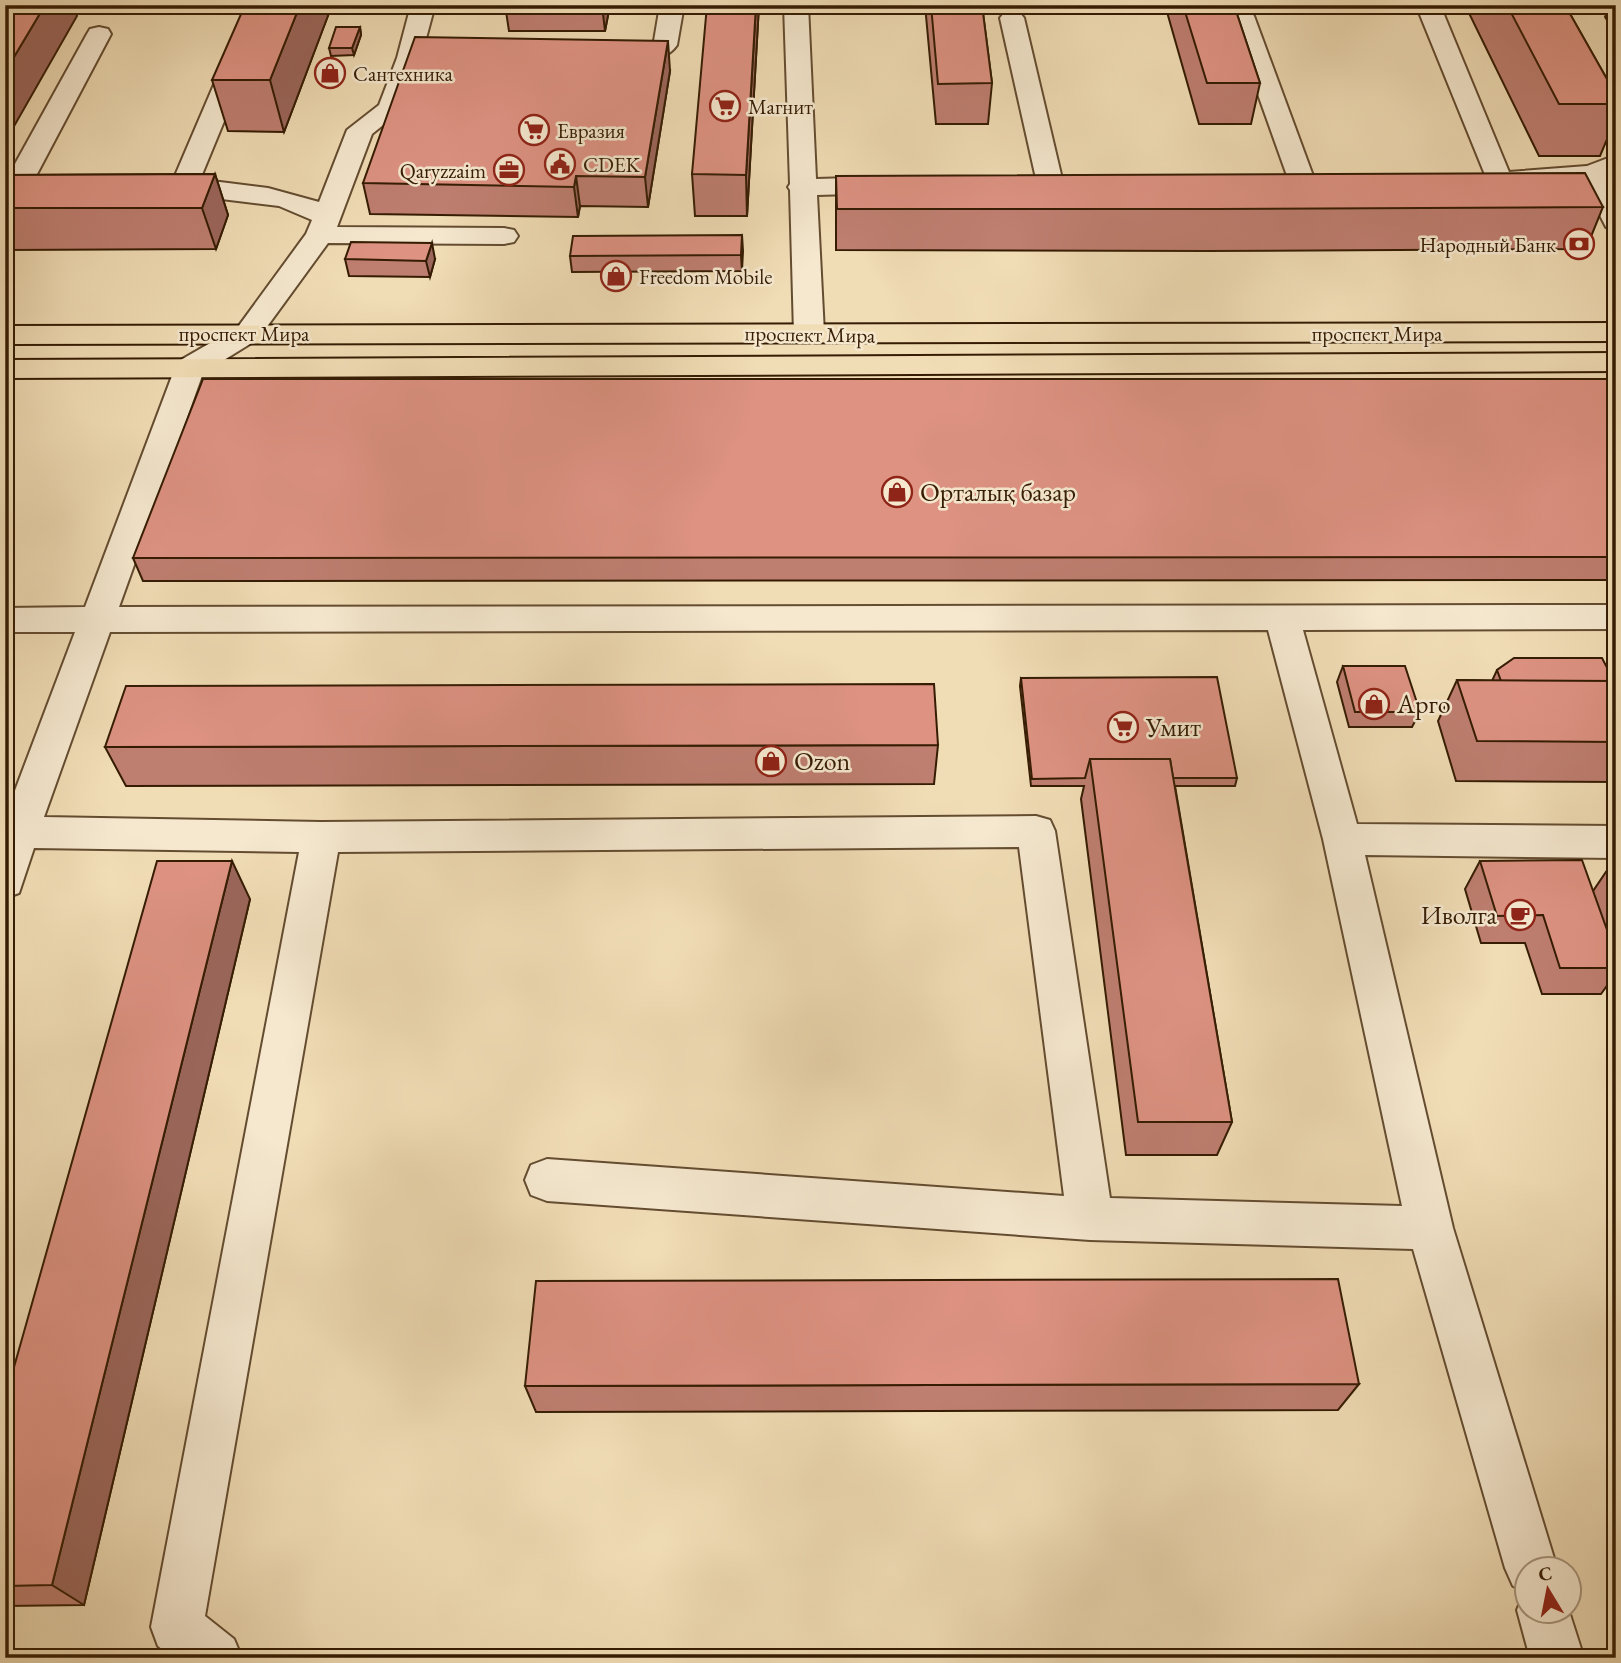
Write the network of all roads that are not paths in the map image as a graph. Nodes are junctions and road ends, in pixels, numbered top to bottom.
1 (260, 5) edge
2 (423, 5) edge
3 (672, 5) edge
4 (796, 5) edge
5 (1428, 5) edge
6 (1242, 16) dead end
7 (1012, 18) dead end
8 (99, 34) dead end
9 (588, 55) edge
10 (409, 57) junction
11 (436, 57) edge
12 (1604, 168) edge
13 (187, 178) junction
14 (161, 181) edge
15 (1499, 181) junction
16 (1471, 182) edge
17 (1023, 183) edge
18 (1331, 184) edge
19 (912, 185) edge
20 (802, 187) junction
21 (40, 191) edge
22 (9, 193) edge
23 (1616, 220) edge
24 (323, 226) junction
25 (504, 236) dead end
26 (1616, 332) edge
27 (248, 333) junction
28 (809, 333) junction
29 (5, 335) edge
30 (1616, 362) edge
31 (190, 368) junction
32 (5, 369) edge
33 (1616, 617) edge
34 (1282, 618) junction
35 (5, 620) edge
36 (96, 620) junction
37 (19, 832) junction
38 (321, 838) junction
39 (1342, 839) junction
40 (1616, 842) edge
41 (5, 882) edge
42 (547, 1180) dead end
43 (1090, 1219) junction
44 (1430, 1228) junction
45 (1527, 1554) edge
46 (1547, 1624) edge
47 (215, 1658) edge
48 (1557, 1658) edge

1 - 13 street
2 - 10 street
3 - 9 street
4 - 20 street
5 - 15 street
6 - 18 street
7 - 17 street
8 - 22 street
10 - 11 street
10 - 24 street
12 - 15 street
12 - 23 street
13 - 14 street
13 - 24 street
15 - 16 street
19 - 20 street
20 - 28 street
21 - 22 street
24 - 25 street
24 - 27 street
26 - 28 main road, проспект Мира
27 - 28 main road, проспект Мира
27 - 29 main road, проспект Мира
27 - 31 street
30 - 31 main road, проспект Мира
31 - 32 main road, проспект Мира
31 - 36 street
33 - 34 street
34 - 36 street
34 - 39 street
35 - 36 street
36 - 37 street
37 - 38 street
37 - 41 street
38 - 43 street
38 - 47 street
39 - 40 street
39 - 44 street
42 - 43 street
43 - 44 street
44 - 45 street
46 - 48 street

